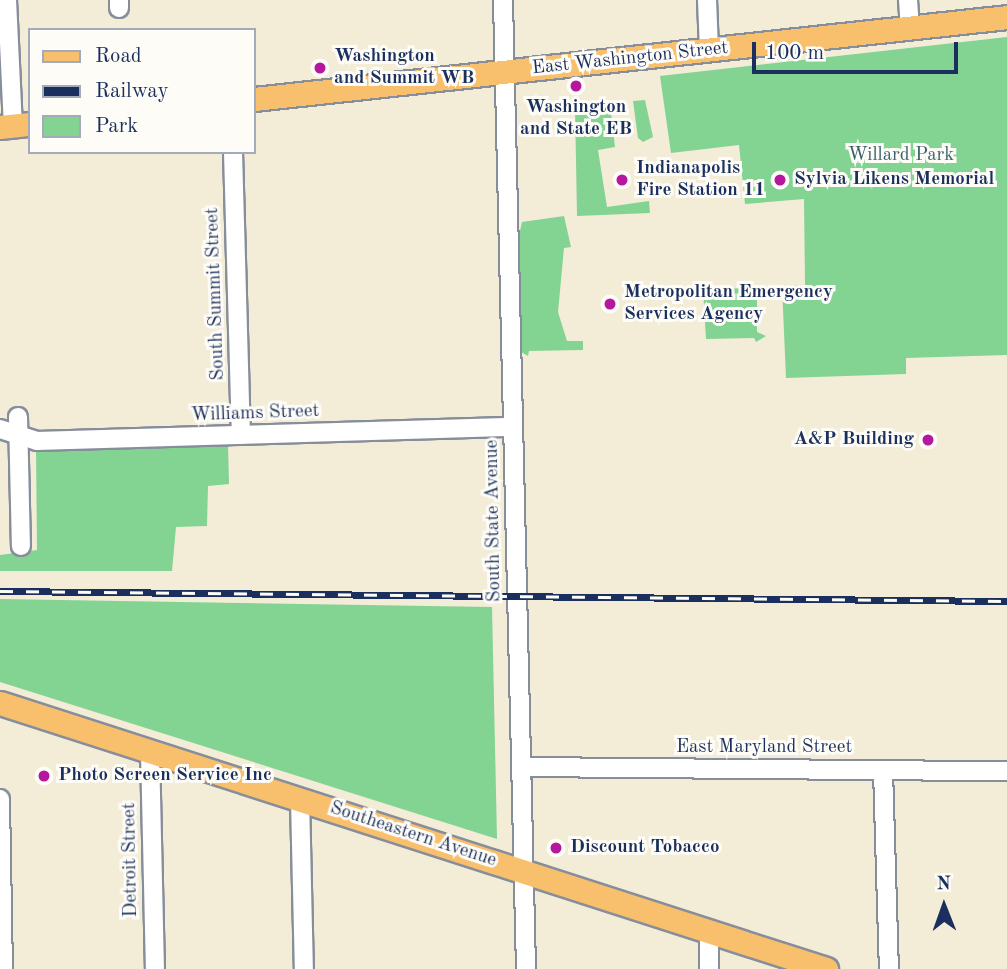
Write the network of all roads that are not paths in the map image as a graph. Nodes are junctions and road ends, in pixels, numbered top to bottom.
1 (7, 0) edge
2 (503, 0) edge
3 (708, 0) edge
4 (908, 0) edge
5 (1007, 17) edge
6 (910, 27) junction
7 (709, 50) junction
8 (504, 73) junction
9 (256, 99) edge
10 (14, 126) edge
11 (233, 154) edge
12 (18, 417) dead end
13 (513, 427) junction
14 (0, 429) edge
15 (241, 435) junction
16 (19, 436) junction
17 (21, 546) dead end
18 (0, 703) edge
19 (150, 751) junction
20 (521, 767) junction
21 (883, 770) junction
22 (1007, 771) edge
23 (0, 799) edge
24 (300, 799) junction
25 (524, 870) junction
26 (709, 930) junction
27 (3, 969) edge
28 (155, 969) edge
29 (304, 969) edge
30 (526, 969) edge
31 (709, 969) edge
32 (826, 969) edge
33 (888, 969) edge

1 - 10 street
2 - 8 street, South State Avenue
3 - 7 street
4 - 6 street
5 - 6 main road, East Washington Street
6 - 7 main road, East Washington Street
7 - 8 main road, East Washington Street
8 - 9 main road, East Washington Street
8 - 13 street, South State Avenue
11 - 15 street, South Summit Street
12 - 16 street
13 - 15 street, Williams Street
13 - 20 street, South State Avenue
14 - 16 street, Williams Street
15 - 16 street, Williams Street
16 - 17 street
18 - 19 main road, Southeastern Avenue
19 - 24 main road, Southeastern Avenue
19 - 28 street, Detroit Street
20 - 21 street, East Maryland Street
20 - 25 street, South State Avenue
21 - 22 street, East Maryland Street
21 - 33 street
23 - 27 street
24 - 25 main road, Southeastern Avenue
24 - 29 street
25 - 26 main road, Southeastern Avenue
25 - 30 street, South State Avenue
26 - 31 street
26 - 32 main road, Southeastern Avenue

